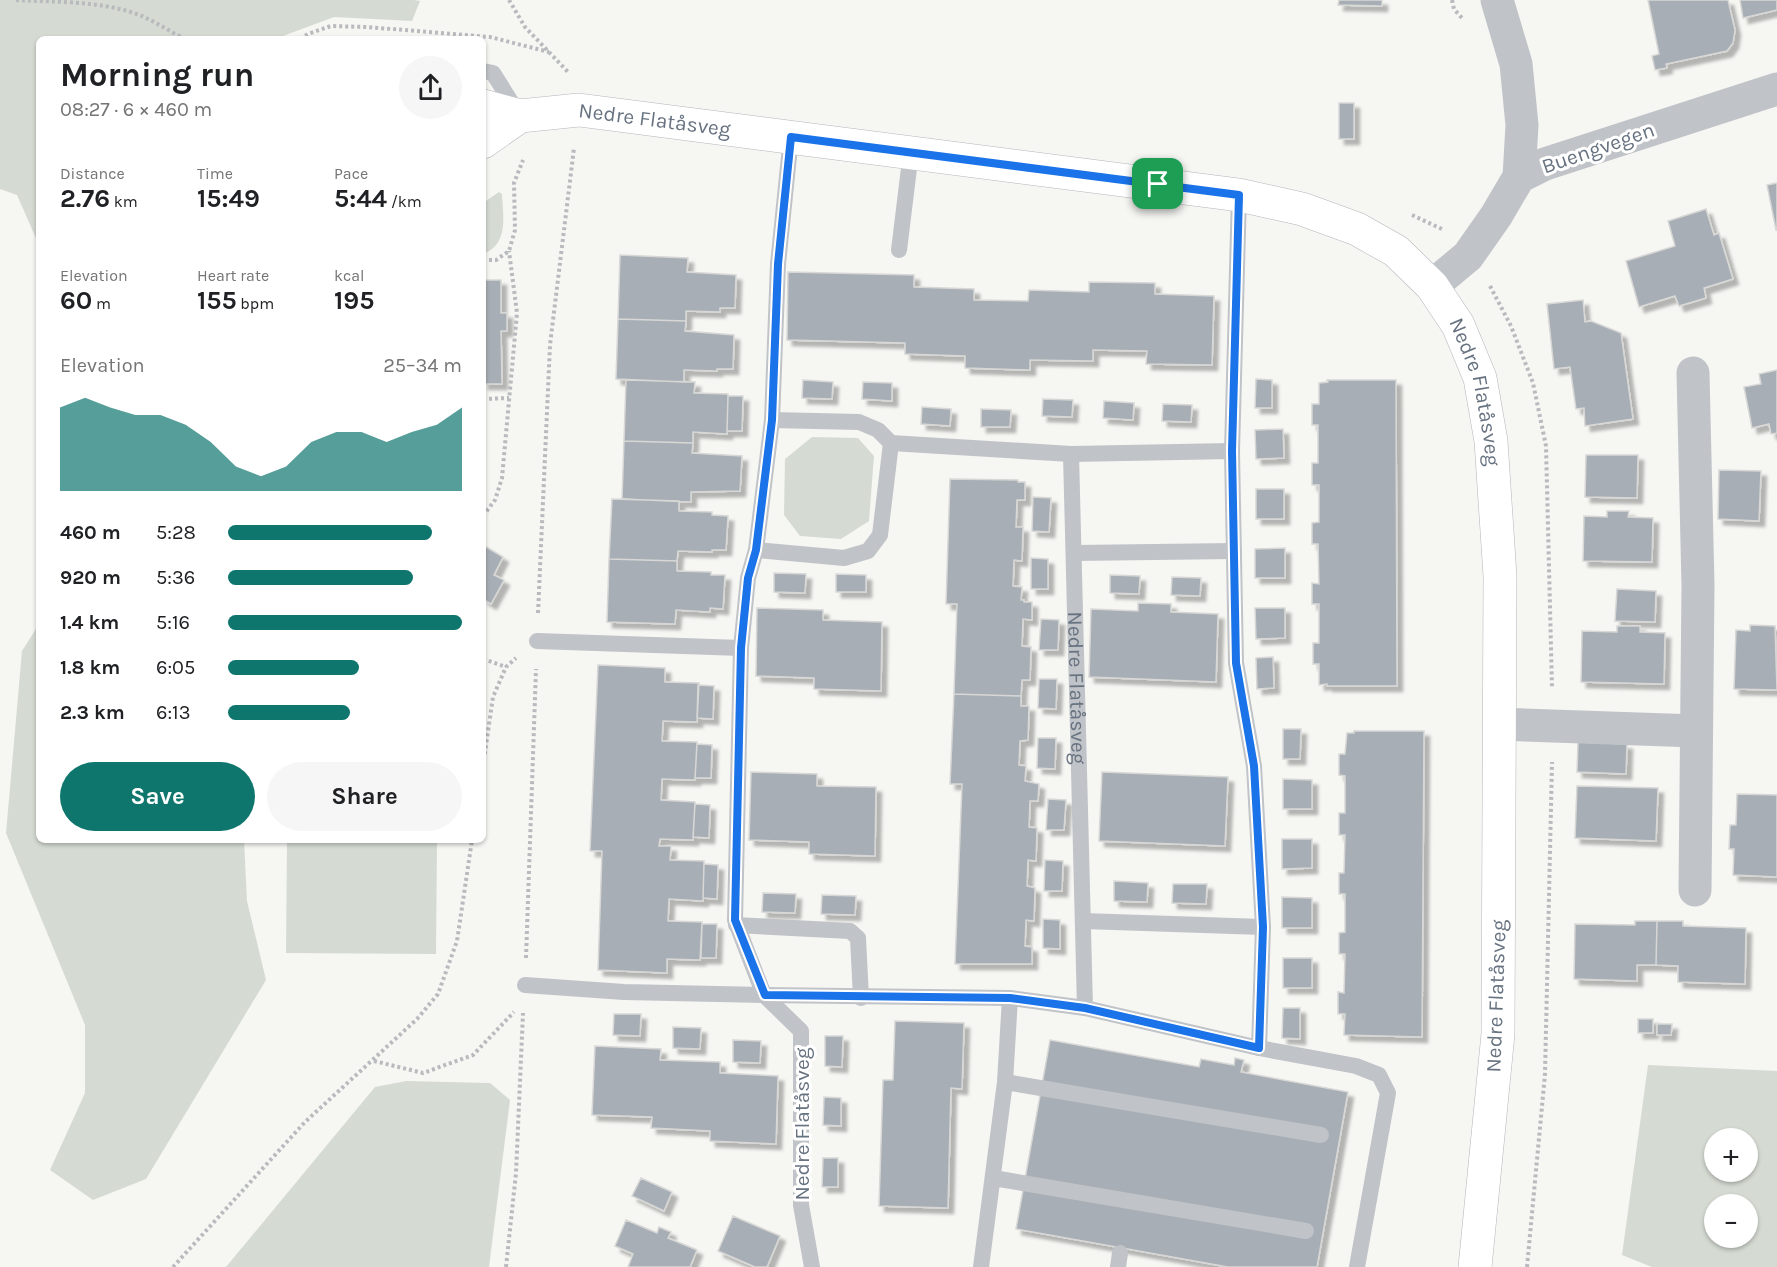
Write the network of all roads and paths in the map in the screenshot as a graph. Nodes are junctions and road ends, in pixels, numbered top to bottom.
1 (16, 0) edge
2 (509, 0) edge
3 (1452, 0) edge
4 (1497, 0) edge
5 (1467, 24) dead end
6 (179, 36) edge
7 (305, 36) edge
8 (478, 36) edge
9 (486, 37) edge
10 (549, 52) junction
11 (486, 72) edge
12 (1777, 89) edge
13 (486, 107) edge
14 (579, 110) junction
15 (520, 116) junction
16 (791, 137) junction
17 (486, 140) edge
18 (911, 152) junction
19 (523, 158) dead end
20 (1519, 177) junction
21 (1239, 195) junction
22 (1452, 225) dead end
23 (1444, 230) dead end
24 (899, 250) dead end
25 (509, 251) junction
26 (486, 260) edge
27 (1432, 286) junction
28 (1693, 374) dead end
29 (509, 398) junction
30 (486, 399) edge
31 (772, 420) junction
32 (891, 443) junction
33 (1232, 451) junction
34 (1071, 454) junction
35 (486, 512) edge
36 (756, 550) junction
37 (1234, 550) junction
38 (1074, 553) junction
39 (537, 641) junction
40 (741, 648) junction
41 (486, 660) edge
42 (506, 668) junction
43 (1499, 724) junction
44 (1696, 731) junction
45 (486, 745) edge
46 (472, 843) edge
47 (1695, 890) dead end
48 (1083, 921) junction
49 (736, 925) junction
50 (1263, 927) junction
51 (524, 993) junction
52 (765, 995) junction
53 (861, 998) junction
54 (1010, 998) junction
55 (1085, 1008) junction
56 (1259, 1048) junction
57 (373, 1060) junction
58 (1005, 1082) junction
59 (1321, 1135) dead end
60 (993, 1178) junction
61 (1306, 1231) dead end
62 (173, 1267) edge
63 (506, 1267) edge
64 (812, 1267) edge
65 (981, 1267) edge
66 (1357, 1267) edge
67 (1474, 1267) edge

1 - 6 path
2 - 10 path
3 - 5 path
4 - 20 street
7 - 8 path
9 - 10 path
10 - 14 path
11 - 15 lane
12 - 20 street, Buengvegen
13 - 15 street, Nedre Flatåsveg
14 - 15 street, Nedre Flatåsveg
14 - 16 street, Nedre Flatåsveg
14 - 39 path
15 - 17 street, Nedre Flatåsveg
16 - 18 street, Nedre Flatåsveg
16 - 31 lane, Nedre Flatåsveg
18 - 21 street, Nedre Flatåsveg
18 - 24 lane
19 - 25 path
20 - 27 street, Buengvegen
21 - 27 street, Nedre Flatåsveg
21 - 33 lane
22 - 23 path
25 - 26 path
25 - 29 path
27 - 43 street, Nedre Flatåsveg
28 - 44 street
29 - 30 path
29 - 35 path
31 - 32 lane
31 - 36 lane, Nedre Flatåsveg
32 - 34 lane
32 - 36 lane
33 - 34 lane
33 - 37 lane
34 - 38 lane, Nedre Flatåsveg
36 - 40 lane, Nedre Flatåsveg
37 - 38 lane
37 - 50 lane
38 - 48 lane, Nedre Flatåsveg
39 - 40 lane
39 - 42 path
39 - 51 path
40 - 49 lane, Nedre Flatåsveg
41 - 42 path
42 - 45 path
43 - 44 street
43 - 67 street, Nedre Flatåsveg
44 - 47 street
46 - 57 path
48 - 50 lane
48 - 55 lane, Nedre Flatåsveg
49 - 52 lane, Nedre Flatåsveg
49 - 53 lane
50 - 56 lane
51 - 52 lane
51 - 57 path
51 - 63 path
52 - 53 lane
52 - 64 lane, Nedre Flatåsveg
53 - 54 lane
54 - 55 lane
54 - 58 lane
55 - 56 lane
56 - 66 lane
57 - 62 path
58 - 59 lane
58 - 60 lane
60 - 61 lane
60 - 65 lane

